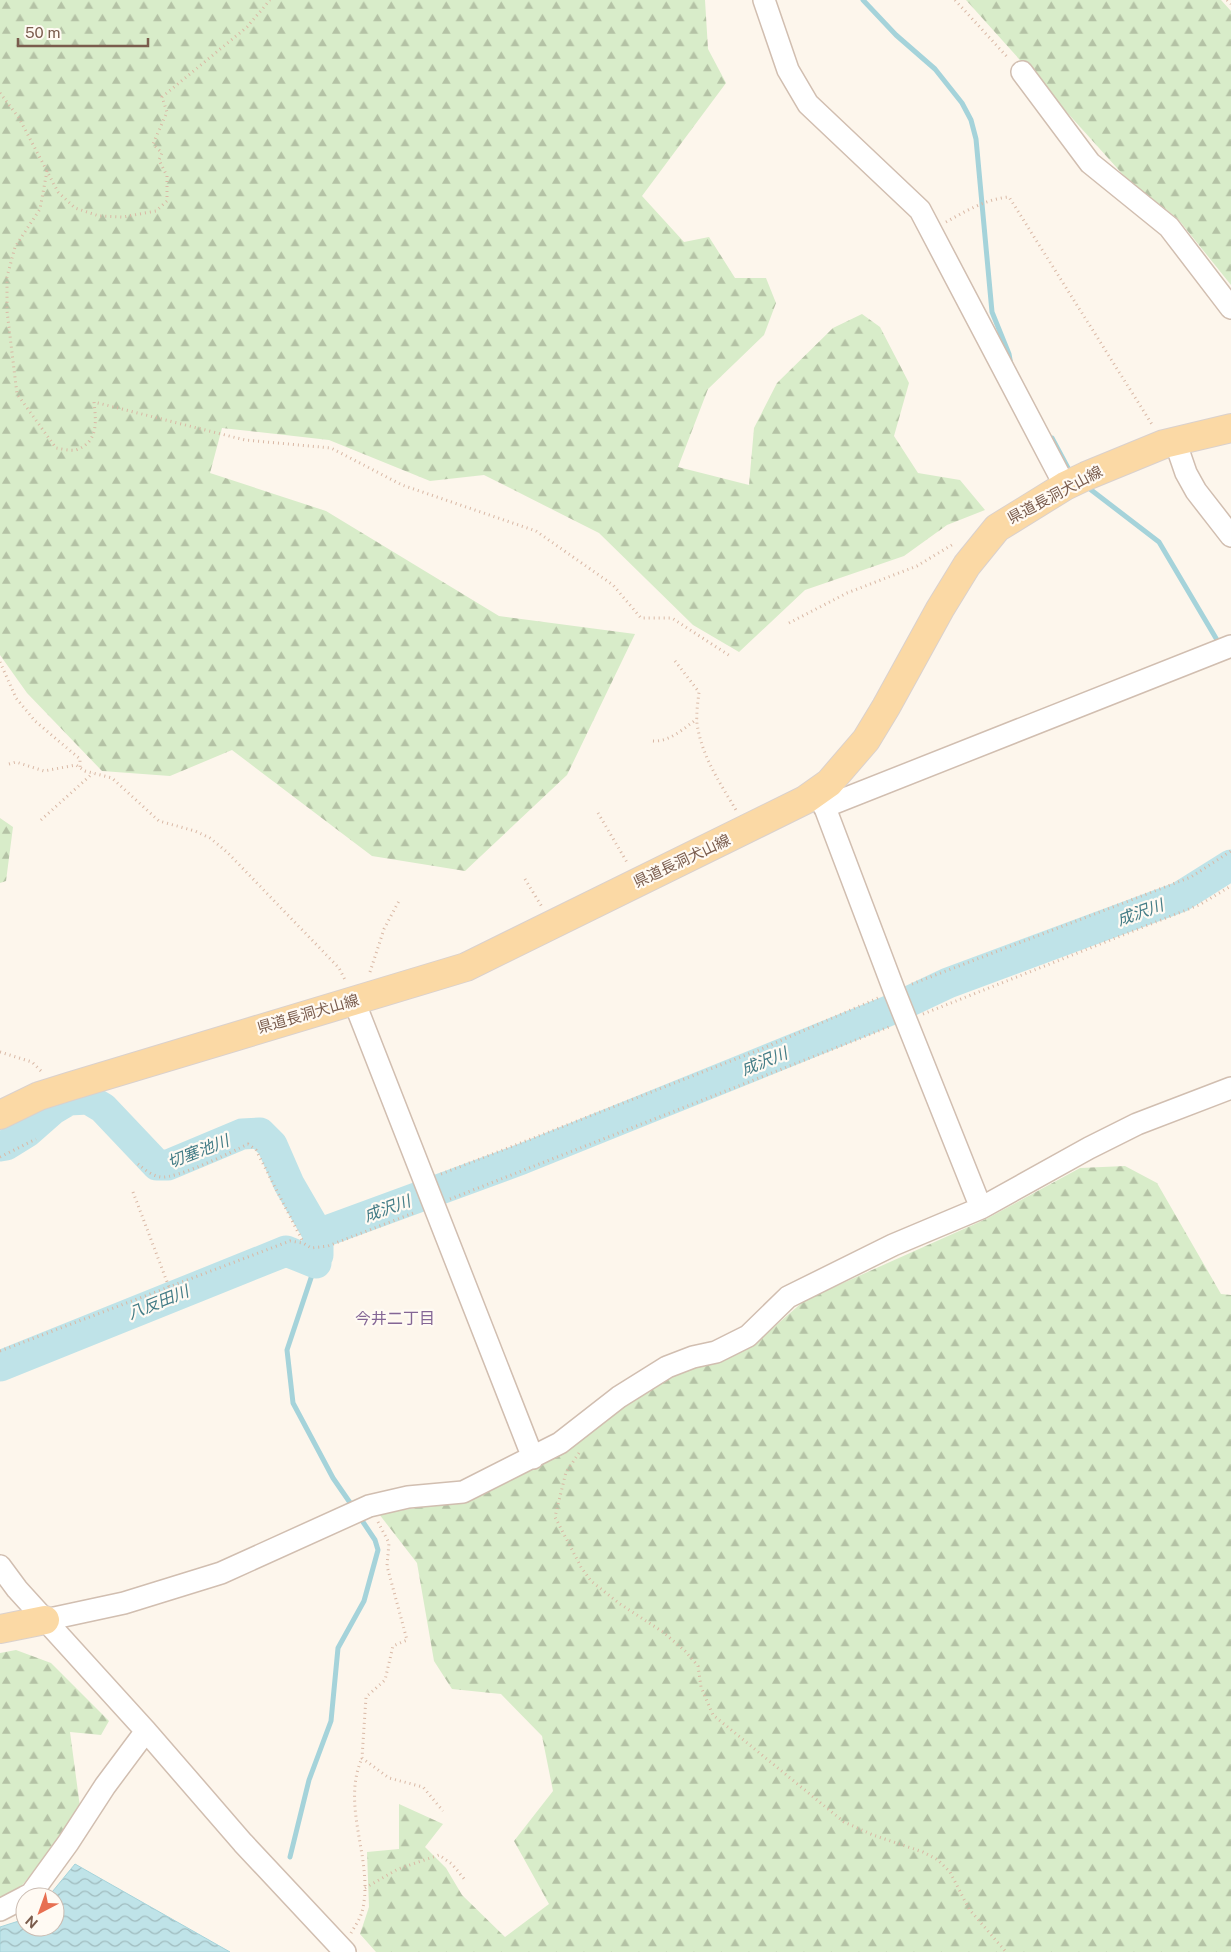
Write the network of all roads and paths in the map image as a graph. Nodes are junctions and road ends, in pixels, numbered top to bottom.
1 (270, 0) edge
2 (764, 0) edge
3 (955, 0) edge
4 (1227, 0) edge
5 (1231, 4) edge
6 (1022, 72) joint
7 (0, 93) edge
8 (47, 171) junction
9 (931, 231) junction
10 (1231, 308) edge
11 (1231, 428) edge
12 (1169, 442) junction
13 (1076, 481) junction
14 (1231, 536) edge
15 (962, 540) dead end
16 (789, 623) dead end
17 (1224, 649) edge
18 (730, 656) dead end
19 (675, 661) dead end
20 (0, 662) edge
21 (697, 719) junction
22 (653, 740) dead end
23 (9, 764) dead end
24 (80, 768) junction
25 (92, 773) junction
26 (822, 799) junction
27 (598, 813) dead end
28 (42, 820) dead end
29 (748, 830) junction
30 (1231, 851) edge
31 (526, 879) dead end
32 (638, 881) junction
33 (1231, 886) edge
34 (400, 899) dead end
35 (552, 924) junction
36 (895, 993) junction
37 (363, 998) junction
38 (905, 1018) junction
39 (0, 1052) edge
40 (1231, 1088) edge
41 (61, 1089) junction
42 (0, 1115) edge
43 (36, 1139) dead end
44 (0, 1158) edge
45 (138, 1164) dead end
46 (133, 1192) dead end
47 (428, 1192) junction
48 (981, 1208) junction
49 (303, 1243) junction
50 (169, 1287) junction
51 (0, 1351) edge
52 (583, 1448) dead end
53 (532, 1458) junction
54 (360, 1509) junction
55 (0, 1566) edge
56 (45, 1620) junction
57 (0, 1629) edge
58 (146, 1731) junction
59 (362, 1758) junction
60 (443, 1811) dead end
61 (465, 1880) dead end
62 (35, 1887) edge
63 (365, 1888) junction
64 (15, 1902) edge
65 (0, 1910) edge
66 (343, 1950) edge
67 (1006, 1952) edge

1 - 8 path
2 - 9 street
3 - 6 path
4 - 5 path
6 - 10 street
7 - 8 path
8 - 18 path
9 - 12 path
9 - 13 street
11 - 12 main road, 県道長洞犬山線
12 - 13 main road, 県道長洞犬山線
12 - 14 street
13 - 26 main road, 県道長洞犬山線
15 - 16 path
17 - 26 street
19 - 21 path
20 - 24 path
21 - 22 path
21 - 29 path
23 - 24 path
24 - 25 path
25 - 28 path
25 - 37 path
26 - 29 main road, 県道長洞犬山線
26 - 36 street
27 - 32 path
29 - 32 main road, 県道長洞犬山線
30 - 36 path
31 - 35 path
32 - 35 main road, 県道長洞犬山線
33 - 38 path
34 - 37 path
35 - 37 main road, 県道長洞犬山線
36 - 38 street
36 - 47 path
37 - 41 main road, 県道長洞犬山線
37 - 47 street
38 - 47 path
38 - 48 street
39 - 41 path
40 - 48 street
41 - 42 main road, 県道長洞犬山線
43 - 44 path
45 - 49 path
46 - 50 path
47 - 49 path
47 - 53 street
48 - 53 street
49 - 50 path
50 - 51 path
52 - 67 path
53 - 54 street
54 - 56 street
54 - 59 path
55 - 56 street
56 - 57 main road
56 - 58 street
58 - 62 street
58 - 66 street
59 - 60 path
59 - 63 path
61 - 63 path
63 - 66 path
64 - 65 street

